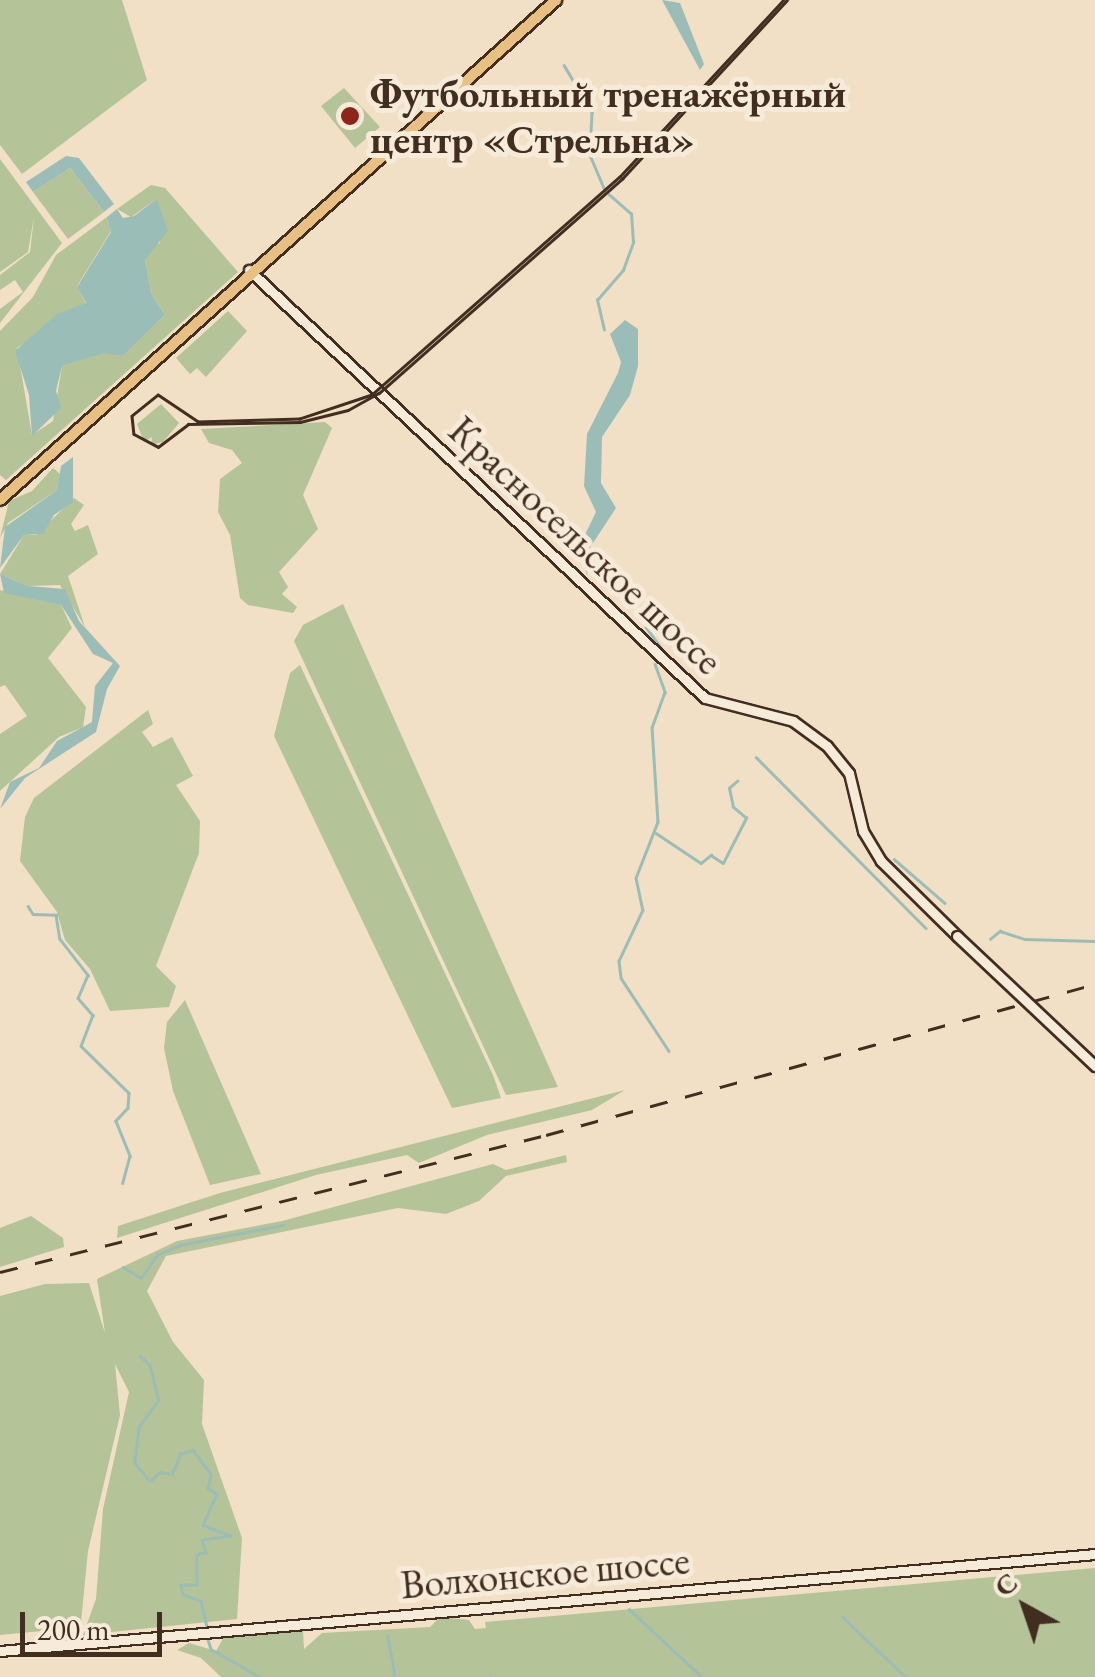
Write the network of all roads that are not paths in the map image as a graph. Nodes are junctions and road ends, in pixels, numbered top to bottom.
1 (548, 0) edge
2 (556, 0) edge
3 (251, 272) junction
4 (0, 497) edge
5 (1095, 1066) edge
6 (1095, 1554) edge
7 (0, 1651) edge

1 - 3 main road
2 - 3 main road
3 - 4 main road
3 - 5 main road, Красносельское шоссе, bridge
6 - 7 main road, Волхонское шоссе

